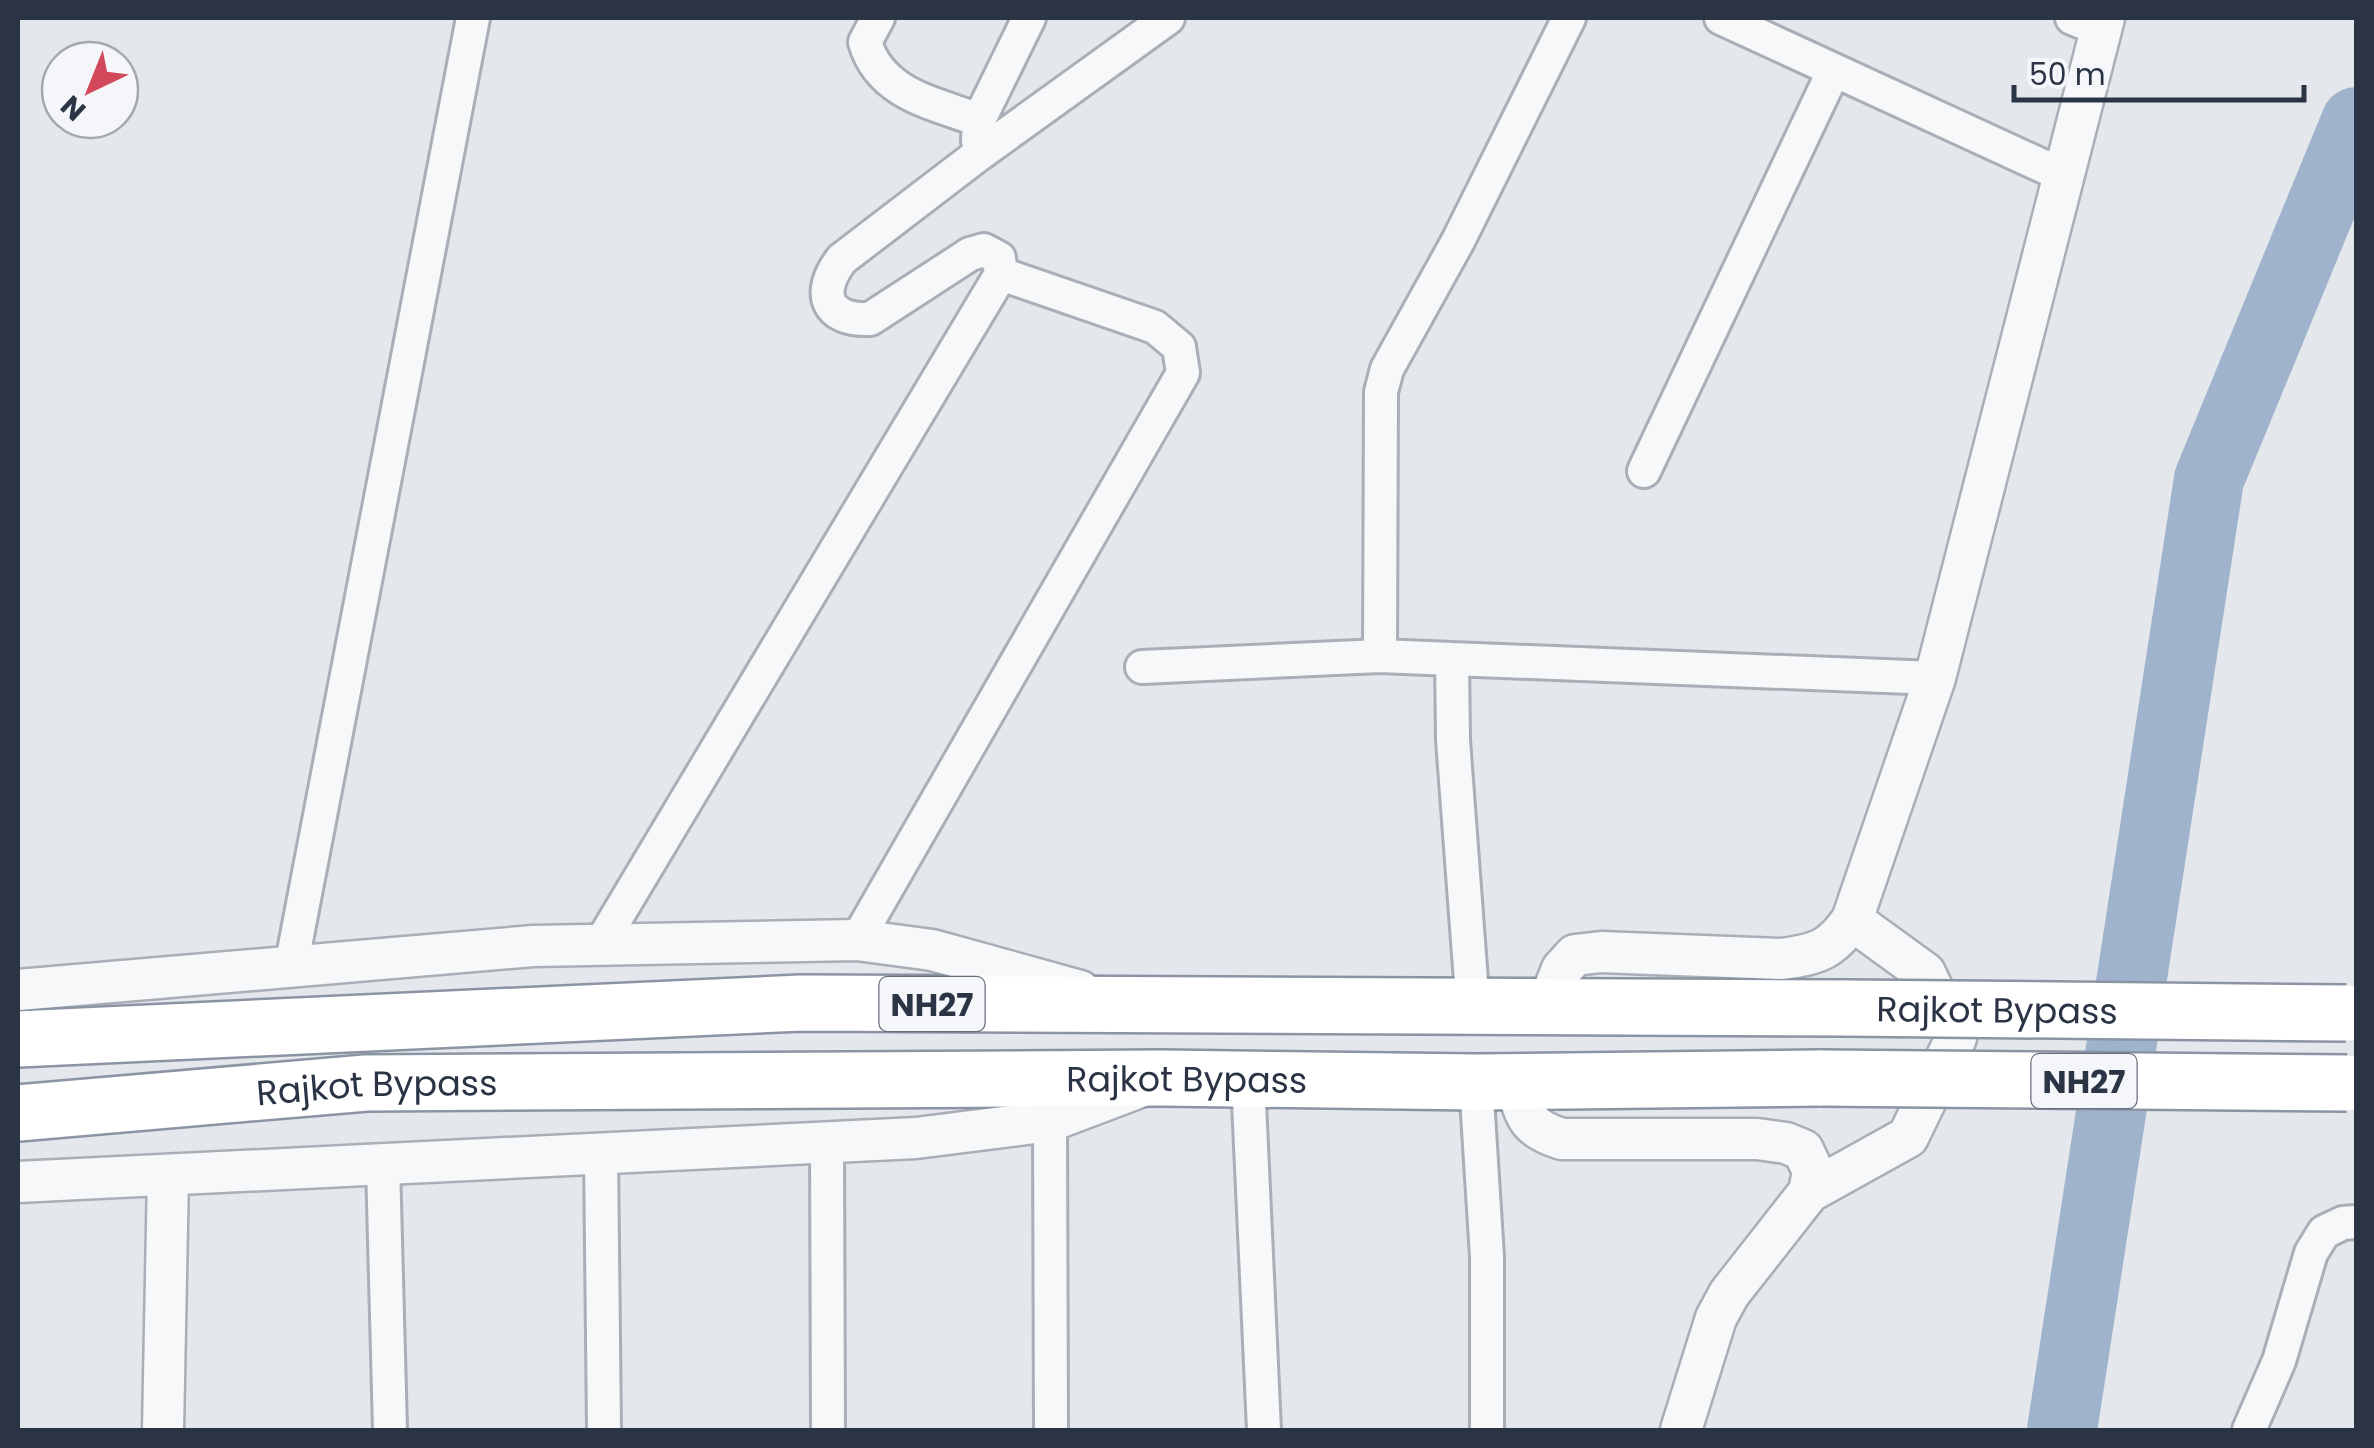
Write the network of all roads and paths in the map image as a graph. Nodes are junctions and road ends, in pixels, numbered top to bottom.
1 (473, 18) edge
2 (878, 18) edge
3 (1029, 18) edge
4 (1168, 18) edge
5 (1569, 18) edge
6 (1722, 18) edge
7 (2092, 22) edge
8 (1834, 70) junction
9 (979, 120) junction
10 (978, 155) junction
11 (2062, 176) junction
12 (1000, 274) junction
13 (1644, 471) dead end
14 (1380, 656) junction
15 (1452, 659) junction
16 (1142, 667) dead end
17 (1935, 678) junction
18 (1852, 920) junction
19 (857, 940) junction
20 (601, 943) junction
21 (290, 967) junction
22 (18, 990) edge
23 (1131, 1006) junction
24 (1547, 1007) junction
25 (1472, 1008) junction
26 (2351, 1013) edge
27 (18, 1040) edge
28 (1162, 1078) junction
29 (1248, 1080) junction
30 (1496, 1082) junction
31 (2352, 1083) edge
32 (18, 1113) edge
33 (1050, 1121) junction
34 (827, 1142) junction
35 (602, 1152) junction
36 (384, 1164) junction
37 (168, 1174) junction
38 (18, 1182) edge
39 (1809, 1192) junction
40 (2356, 1222) edge
41 (163, 1430) edge
42 (390, 1430) edge
43 (604, 1430) edge
44 (828, 1430) edge
45 (1051, 1430) edge
46 (1264, 1430) edge
47 (1487, 1430) edge
48 (1681, 1430) edge
49 (2249, 1430) edge

1 - 21 street
2 - 9 street
3 - 9 street
4 - 10 street
5 - 14 street
6 - 8 street
7 - 11 street
8 - 11 street
8 - 13 street
9 - 10 street
10 - 12 street
11 - 17 street
12 - 19 street
12 - 20 street
14 - 15 street
14 - 16 street
15 - 17 street
15 - 25 street
17 - 18 street
18 - 24 street
18 - 39 street
19 - 20 street
19 - 23 street
20 - 21 street
21 - 22 street
23 - 25 highway, Rajkot Bypass / NH27
23 - 27 highway, Rajkot Bypass / NH27
24 - 25 highway, Rajkot Bypass / NH27
24 - 26 highway, Rajkot Bypass / NH27, bridge
28 - 29 highway, Rajkot Bypass / NH27
28 - 32 highway, Rajkot Bypass / NH27
28 - 33 street
29 - 30 highway, Rajkot Bypass / NH27
29 - 46 street
30 - 31 highway, Rajkot Bypass / NH27, bridge
30 - 39 street
30 - 47 street
33 - 34 street
33 - 45 street
34 - 35 street
34 - 44 street
35 - 36 street
35 - 43 street
36 - 37 street
36 - 42 street
37 - 38 street
37 - 41 street
39 - 48 street
40 - 49 street

